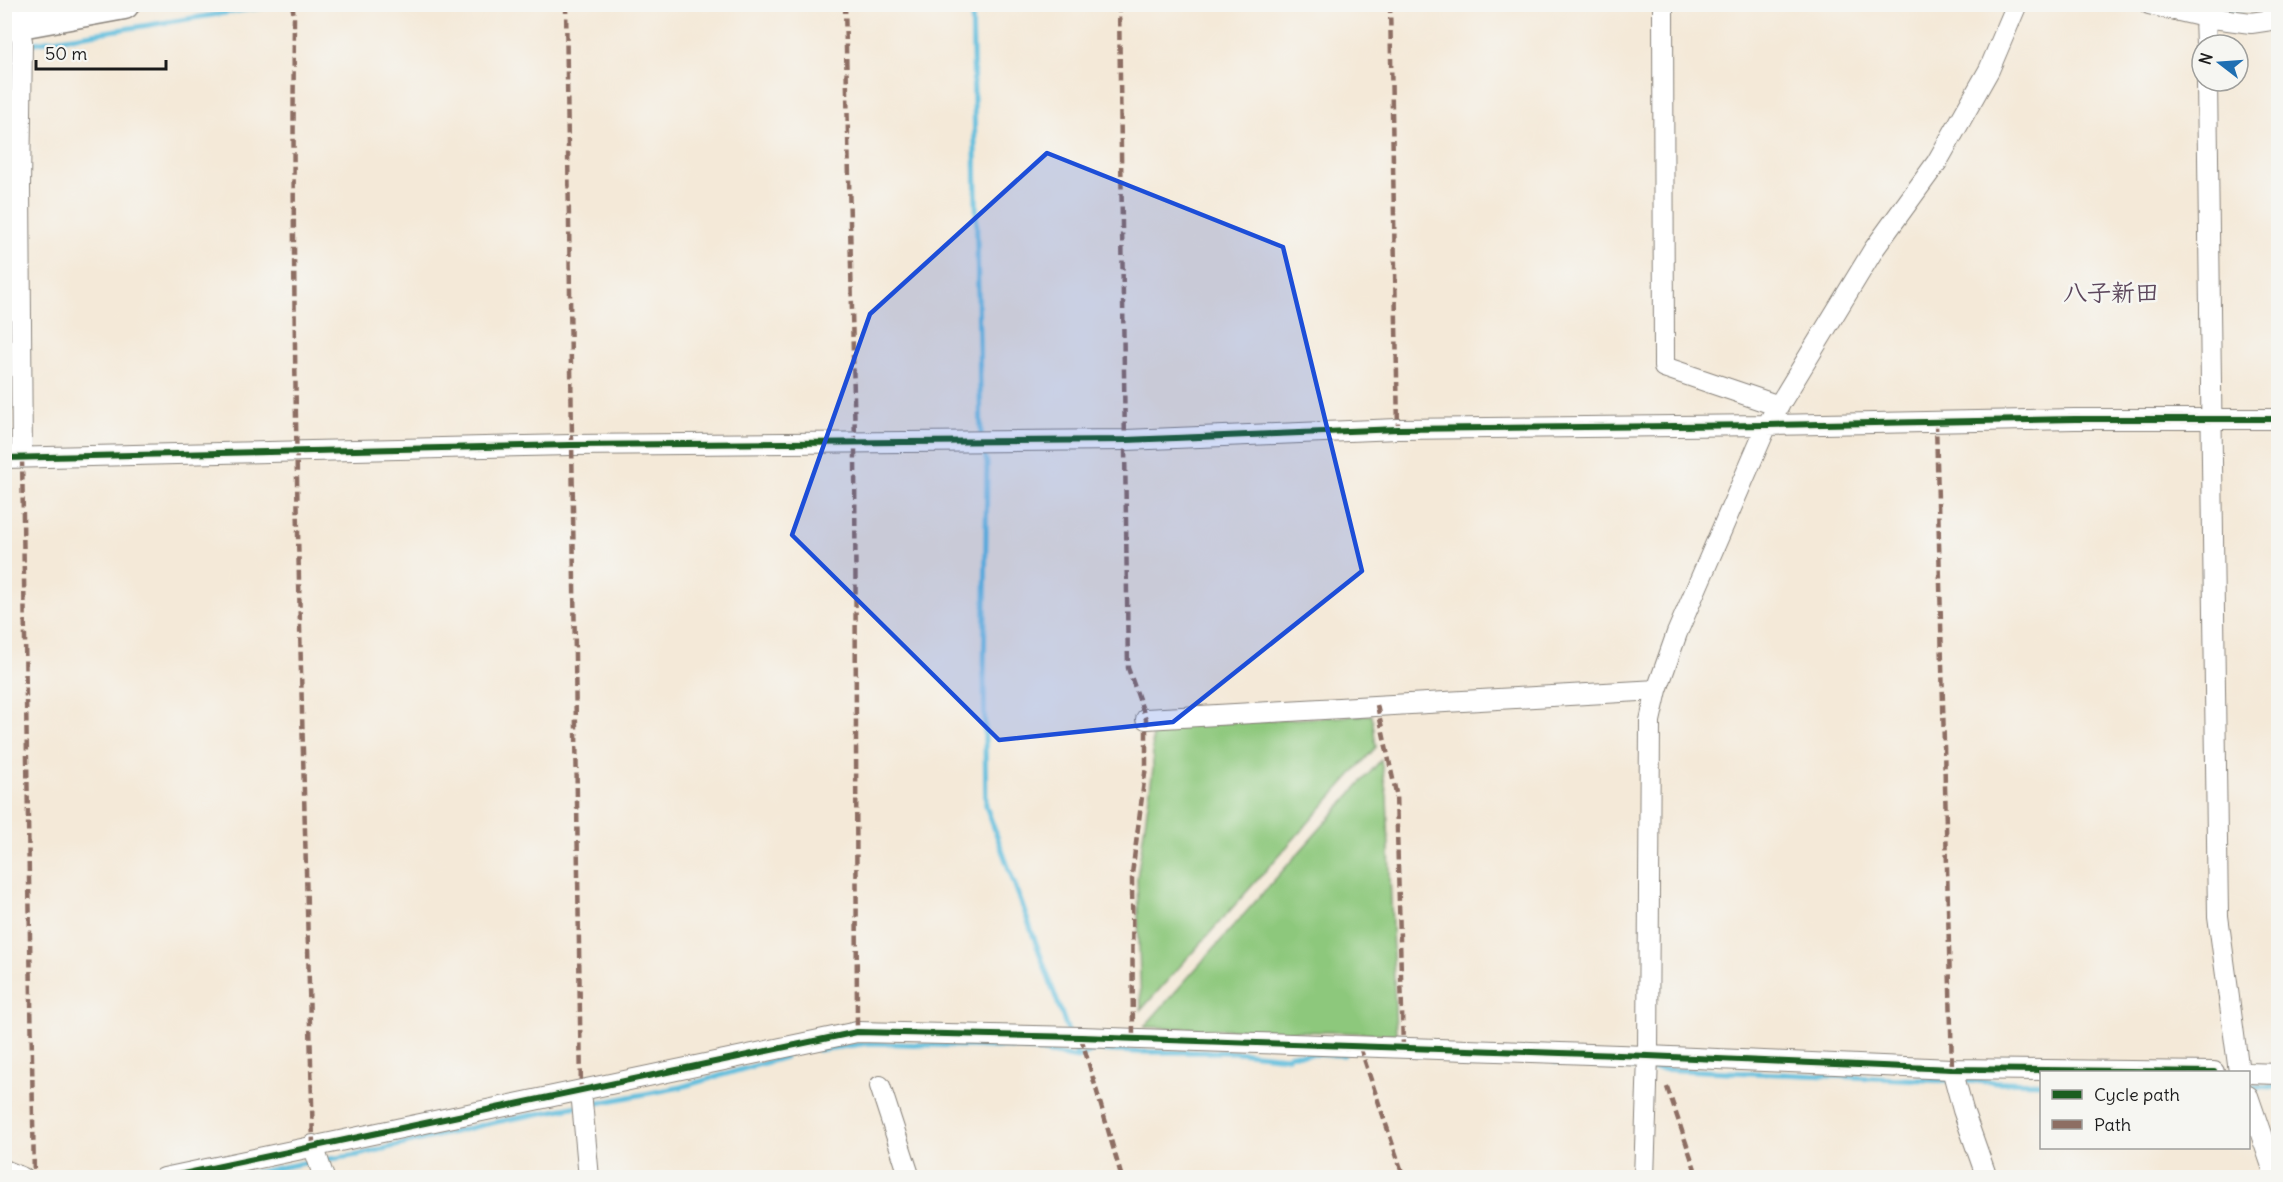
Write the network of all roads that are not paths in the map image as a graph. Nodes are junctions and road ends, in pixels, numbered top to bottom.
1 (124, 4) edge
2 (1663, 4) edge
3 (2017, 4) edge
4 (2149, 4) edge
5 (2205, 17) junction
6 (2278, 18) edge
7 (11, 25) edge
8 (2206, 33) edge
9 (2208, 93) edge
10 (1779, 406) junction
11 (2278, 418) edge
12 (2212, 419) junction
13 (1767, 425) junction
14 (13, 458) edge
15 (1657, 690) junction
16 (1146, 719) dead end
17 (1648, 1056) junction
18 (1952, 1069) junction
19 (2127, 1071) edge
20 (2240, 1071) edge
21 (2250, 1073) edge
22 (2278, 1074) edge
23 (880, 1086) dead end
24 (581, 1091) junction
25 (2250, 1102) edge
26 (313, 1145) junction
27 (4, 1170) edge
28 (23, 1178) edge
29 (164, 1178) edge
30 (324, 1178) edge
31 (589, 1178) edge
32 (910, 1178) edge
33 (1644, 1178) edge
34 (1987, 1178) edge
35 (2276, 1178) edge

1 - 7 main road
2 - 10 street
3 - 10 street
4 - 5 street
5 - 6 street
5 - 8 street
7 - 14 street
9 - 12 street
10 - 13 street
11 - 12 street
12 - 13 street
12 - 20 street
13 - 14 street
13 - 15 street
15 - 16 street
15 - 17 street
17 - 18 street
17 - 24 street
17 - 33 street
18 - 19 street
18 - 34 street
21 - 22 street
23 - 32 street
24 - 26 street
24 - 31 street
25 - 35 street
26 - 29 street
26 - 30 street
27 - 28 street

